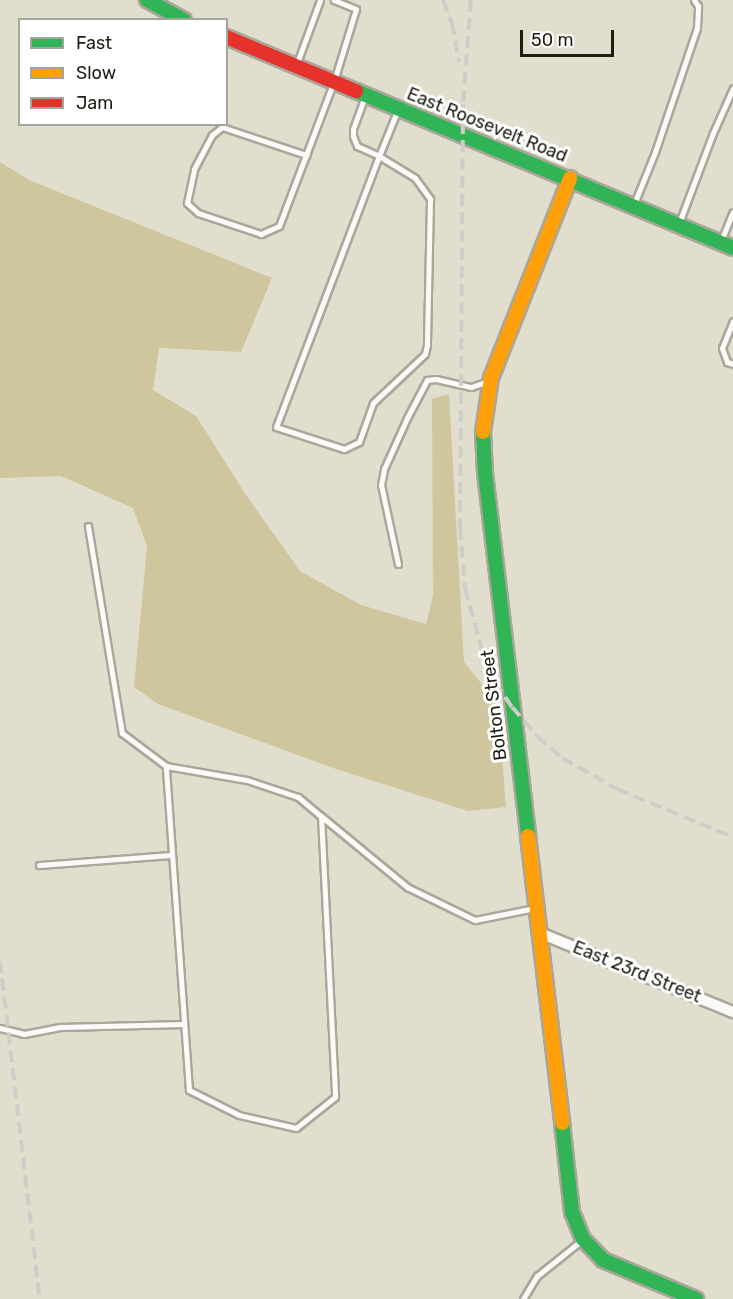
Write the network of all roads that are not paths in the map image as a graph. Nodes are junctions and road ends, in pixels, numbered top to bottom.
1 (147, 0) edge
2 (320, 0) edge
3 (334, 0) edge
4 (694, 0) edge
5 (180, 18) edge
6 (228, 38) edge
7 (296, 66) junction
8 (334, 81) junction
9 (733, 88) edge
10 (366, 94) junction
11 (399, 108) junction
12 (306, 155) junction
13 (379, 156) junction
14 (570, 178) junction
15 (633, 205) junction
16 (733, 212) edge
17 (679, 225) junction
18 (727, 245) edge
19 (733, 321) edge
20 (733, 364) edge
21 (491, 378) junction
22 (88, 526) dead end
23 (398, 564) dead end
24 (166, 766) junction
25 (321, 816) junction
26 (172, 855) junction
27 (39, 865) dead end
28 (537, 908) junction
29 (540, 933) junction
30 (733, 1012) edge
31 (184, 1024) junction
32 (0, 1028) edge
33 (584, 1239) junction
34 (523, 1299) edge
35 (696, 1299) edge

1 - 5 street
2 - 7 lane
3 - 8 lane
4 - 15 lane
6 - 7 street, East Roosevelt Road
7 - 8 street, East Roosevelt Road
8 - 10 street, East Roosevelt Road
8 - 12 lane
9 - 17 lane
10 - 11 street, East Roosevelt Road
10 - 13 lane
11 - 13 lane
11 - 14 street, East Roosevelt Road
12 - 12 lane
13 - 13 lane
14 - 15 street, East Roosevelt Road
14 - 21 street, Bolton Street
15 - 17 street, East Roosevelt Road
16 - 18 lane
17 - 18 street, East Roosevelt Road
19 - 20 lane
21 - 23 lane
21 - 28 street, Bolton Street
22 - 24 lane
24 - 25 lane
24 - 26 lane
25 - 28 lane
25 - 31 lane
26 - 27 lane
26 - 31 lane
28 - 29 street, Bolton Street
29 - 30 street, East 23rd Street
29 - 33 street, Bolton Street
31 - 32 lane
33 - 34 lane
33 - 35 street

